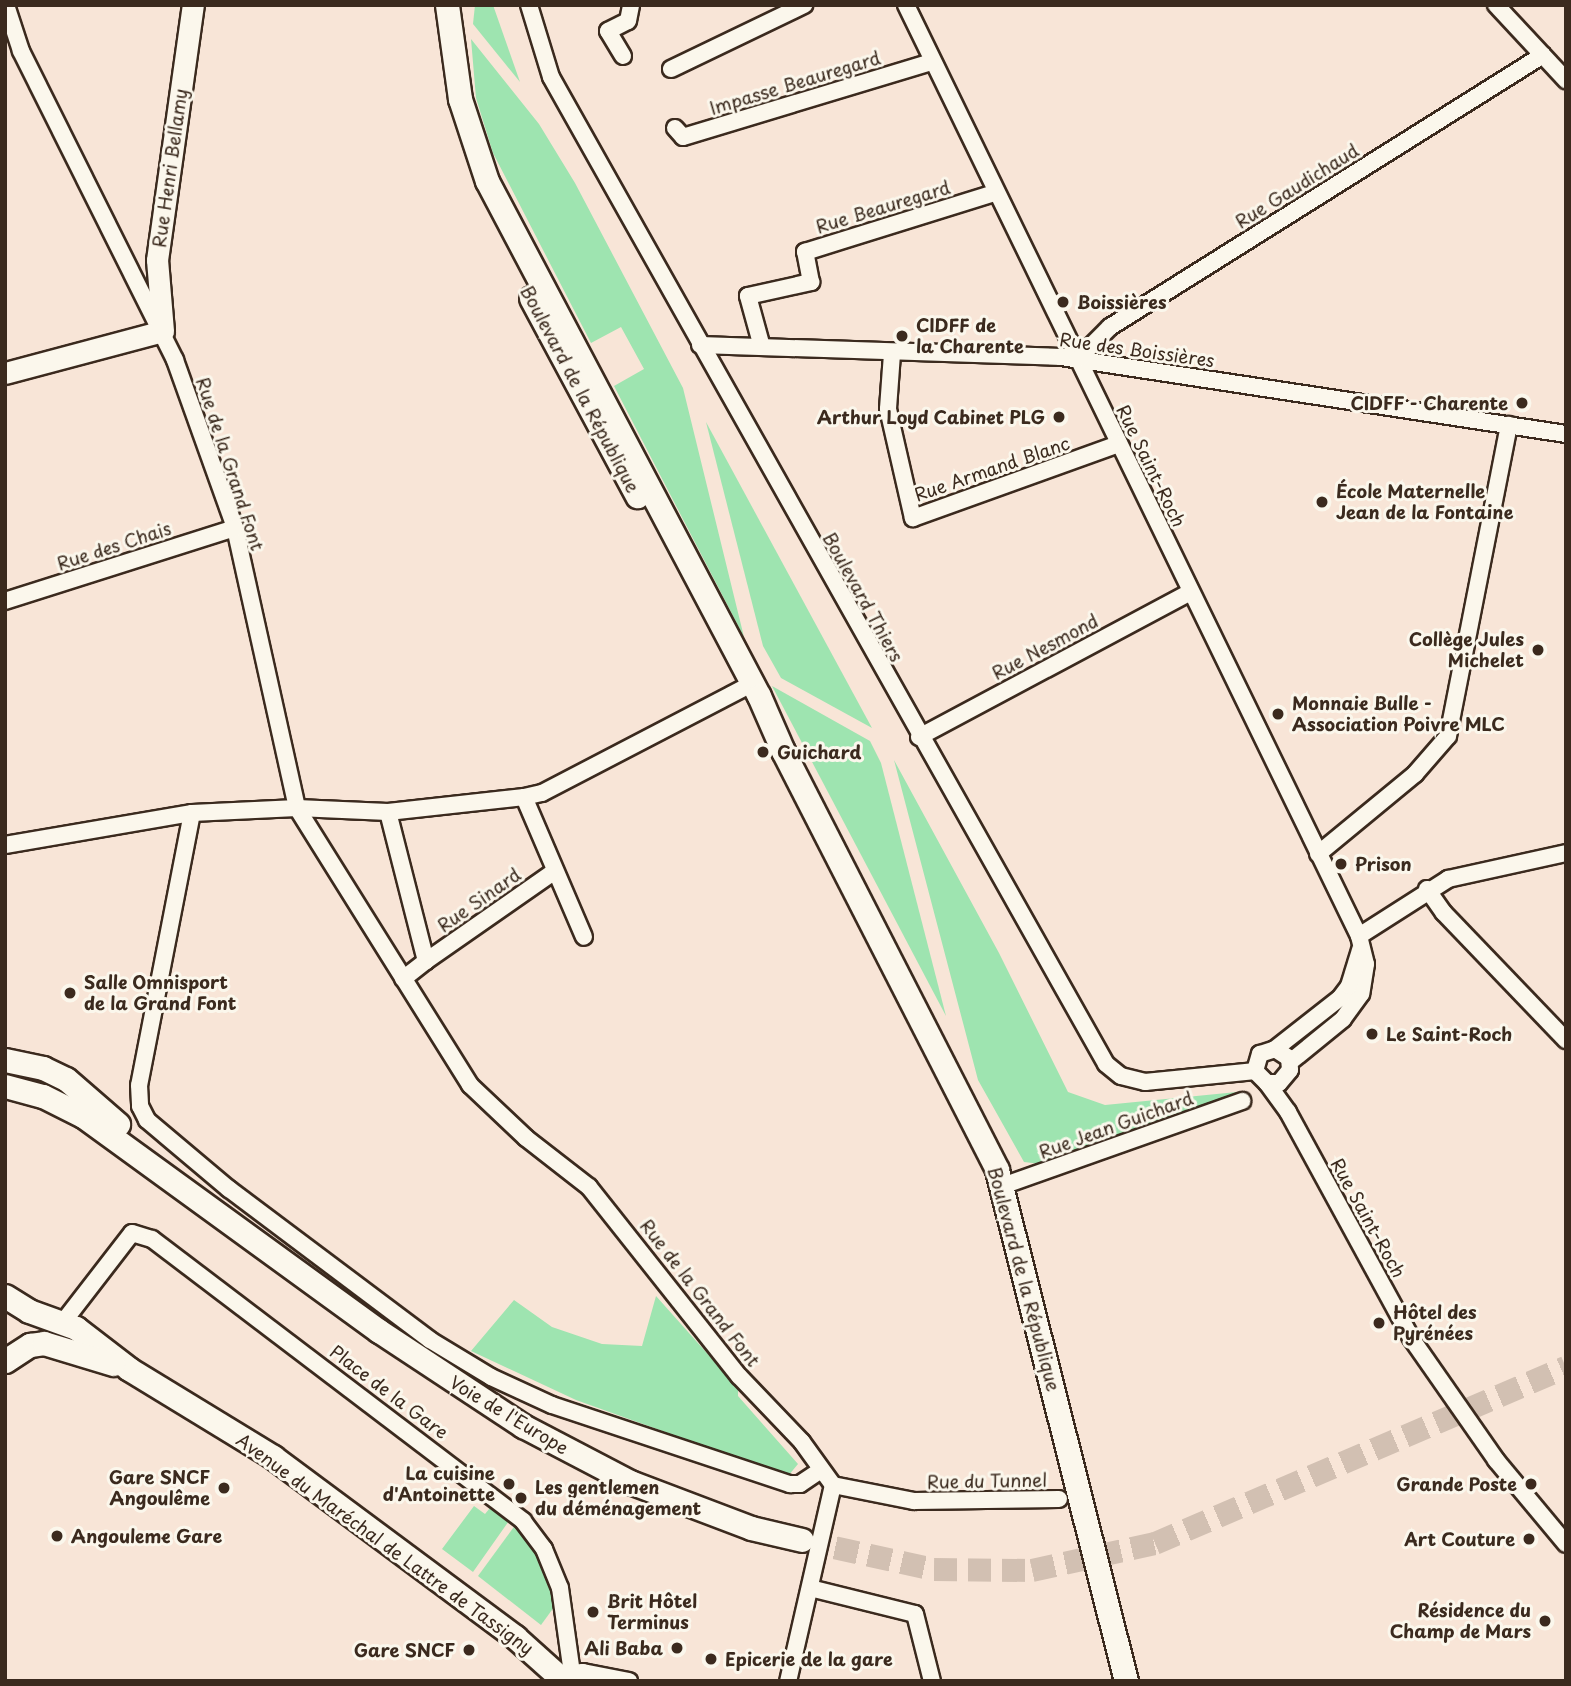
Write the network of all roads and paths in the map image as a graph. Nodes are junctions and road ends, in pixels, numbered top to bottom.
1 (6, 5) edge
2 (193, 5) edge
3 (436, 5) edge
4 (447, 5) edge
5 (529, 5) edge
6 (631, 5) edge
7 (804, 5) edge
8 (906, 5) edge
9 (1496, 5) edge
10 (1544, 55) junction
11 (623, 56) dead end
12 (930, 62) junction
13 (671, 69) dead end
14 (1566, 80) edge
15 (674, 128) dead end
16 (994, 193) junction
17 (163, 331) junction
18 (699, 345) junction
19 (762, 347) junction
20 (892, 354) junction
21 (1078, 359) junction
22 (5, 373) edge
23 (1509, 425) junction
24 (1566, 434) edge
25 (1119, 444) junction
26 (235, 528) junction
27 (1190, 592) junction
28 (5, 601) edge
29 (742, 690) junction
30 (919, 737) junction
31 (782, 751) junction
32 (524, 797) junction
33 (297, 808) junction
34 (388, 812) junction
35 (192, 813) junction
36 (5, 845) edge
37 (1566, 853) edge
38 (1318, 854) junction
39 (555, 871) junction
40 (1427, 889) junction
41 (584, 937) dead end
42 (1360, 940) junction
43 (426, 961) junction
44 (403, 979) junction
45 (1566, 1040) edge
46 (1275, 1049) junction
47 (5, 1060) edge
48 (1290, 1062) junction
49 (1255, 1071) junction
50 (1284, 1080) junction
51 (1268, 1083) junction
52 (5, 1086) edge
53 (1242, 1101) dead end
54 (1288, 1112) junction
55 (1002, 1186) junction
56 (245, 1233) junction
57 (11, 1300) edge
58 (64, 1321) junction
59 (11, 1357) edge
60 (129, 1369) junction
61 (821, 1470) junction
62 (833, 1485) junction
63 (1059, 1499) dead end
64 (802, 1541) tunnel mouth
65 (1566, 1544) edge
66 (810, 1588) junction
67 (560, 1677) edge
68 (629, 1681) edge
69 (788, 1681) edge
70 (932, 1681) edge
71 (1126, 1681) edge

1 - 17 street, Rue de la Grand Font
2 - 17 street, Rue Henri Bellamy
3 - 29 main road, Boulevard de la République
4 - 31 main road, Boulevard de la République
5 - 18 street, Boulevard Thiers
6 - 11 street
7 - 13 street
8 - 12 street, Rue Saint-Roch
9 - 10 street
10 - 14 street
10 - 21 street, Rue Gaudichaud
12 - 15 street, Impasse Beauregard
12 - 16 street, Rue Saint-Roch
16 - 19 street, Rue Beauregard
16 - 21 street, Rue Saint-Roch
17 - 22 street
17 - 26 street, Rue de la Grand Font
18 - 19 street, Rue des Boissières
18 - 30 street, Boulevard Thiers
19 - 20 street, Rue des Boissières
20 - 21 street, Rue des Boissières
20 - 25 street, Rue Armand Blanc
21 - 23 street, Rue des Boissières
21 - 25 street, Rue Saint-Roch
23 - 24 street, Rue des Boissières
23 - 38 street
25 - 27 street, Rue Saint-Roch
26 - 28 street, Rue des Chais
26 - 33 street, Rue de la Grand Font
27 - 30 street, Rue Nesmond
27 - 38 street, Rue Saint-Roch
29 - 31 main road, Boulevard de la République
29 - 32 street
30 - 49 street, Boulevard Thiers
31 - 55 main road, Boulevard de la République
32 - 34 street
32 - 39 street
33 - 34 street
33 - 35 street
33 - 44 street, Rue de la Grand Font
34 - 43 street
35 - 36 street
35 - 61 street
37 - 40 street
38 - 42 street, Rue Saint-Roch
39 - 41 street
39 - 43 street, Rue Sinard
40 - 42 street
40 - 45 street
42 - 46 street
42 - 48 street, Rue Saint-Roch
43 - 44 street
44 - 61 street, Rue de la Grand Font
46 - 48 street
46 - 49 street
47 - 56 main road, Voie de l'Europe
48 - 50 street, Rue Saint-Roch
49 - 51 street, Rue Saint-Roch
50 - 51 street
50 - 54 street, Rue Saint-Roch
51 - 54 street, Rue Saint-Roch
52 - 56 main road, Voie de l'Europe
53 - 55 street, Rue Jean Guichard
54 - 65 street, Rue Saint-Roch
55 - 71 main road, Boulevard de la République
56 - 64 main road, Voie de l'Europe
57 - 58 main road, Avenue du Maréchal de Lattre de Tassigny
57 - 59 main road, Avenue du Maréchal de Lattre de Tassigny
58 - 60 main road, Avenue du Maréchal de Lattre de Tassigny
58 - 67 street, Place de la Gare
59 - 60 main road, Avenue du Maréchal de Lattre de Tassigny
60 - 67 main road, Avenue du Maréchal de Lattre de Tassigny
61 - 62 street, Rue de la Grand Font
62 - 63 street, Rue du Tunnel
62 - 66 street
66 - 69 street
66 - 70 street
67 - 68 street

